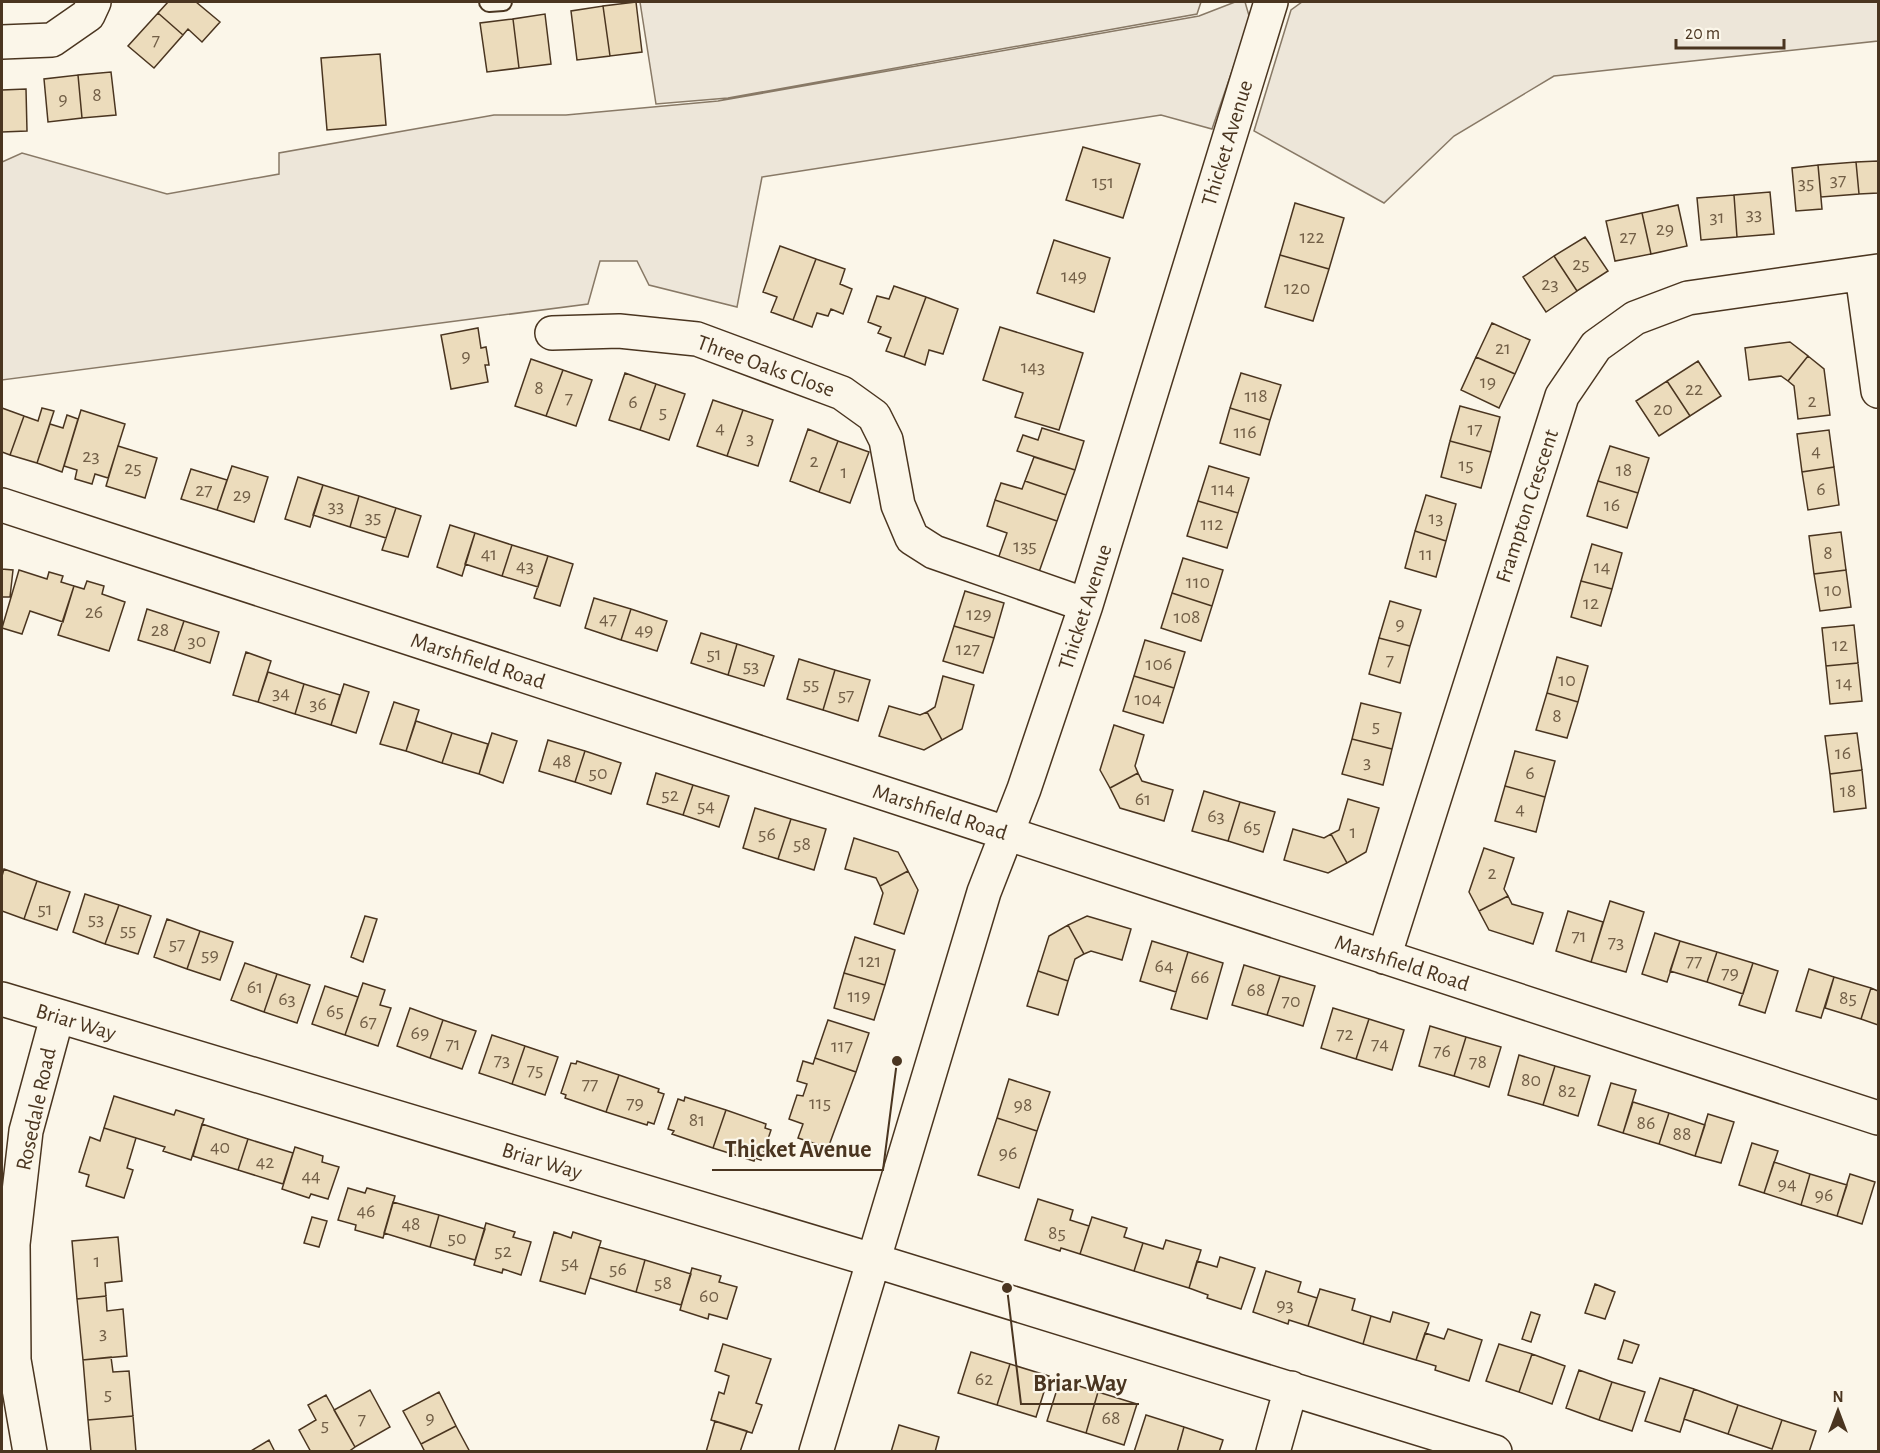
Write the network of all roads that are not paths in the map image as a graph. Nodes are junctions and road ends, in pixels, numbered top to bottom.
1 (94, 2) edge
2 (488, 2) edge
3 (503, 2) edge
4 (1271, 2) edge
5 (2, 42) edge
6 (1870, 272) edge
7 (552, 333) dead end
8 (1878, 391) edge
9 (2, 506) edge
10 (1086, 605) junction
11 (1006, 832) junction
12 (1384, 957) junction
13 (2, 999) edge
14 (57, 1017) junction
15 (1878, 1118) edge
16 (874, 1261) junction
17 (1291, 1388) junction
18 (30, 1452) edge
19 (816, 1452) edge
20 (1273, 1452) edge
21 (1495, 1452) edge

1 - 5 street
2 - 3 lane
4 - 10 street, Thicket Avenue
6 - 8 street
6 - 12 street, Frampton Crescent
7 - 10 street, Three Oaks Close
9 - 11 street, Marshfield Road
10 - 11 street, Thicket Avenue
11 - 12 street, Marshfield Road
11 - 16 street, Thicket Avenue
12 - 15 street, Marshfield Road
13 - 14 street, Briar Way
14 - 16 street, Briar Way
14 - 18 street, Rosedale Road
16 - 17 street, Briar Way
16 - 19 street, Thicket Avenue
17 - 20 street
17 - 21 street, Briar Way

